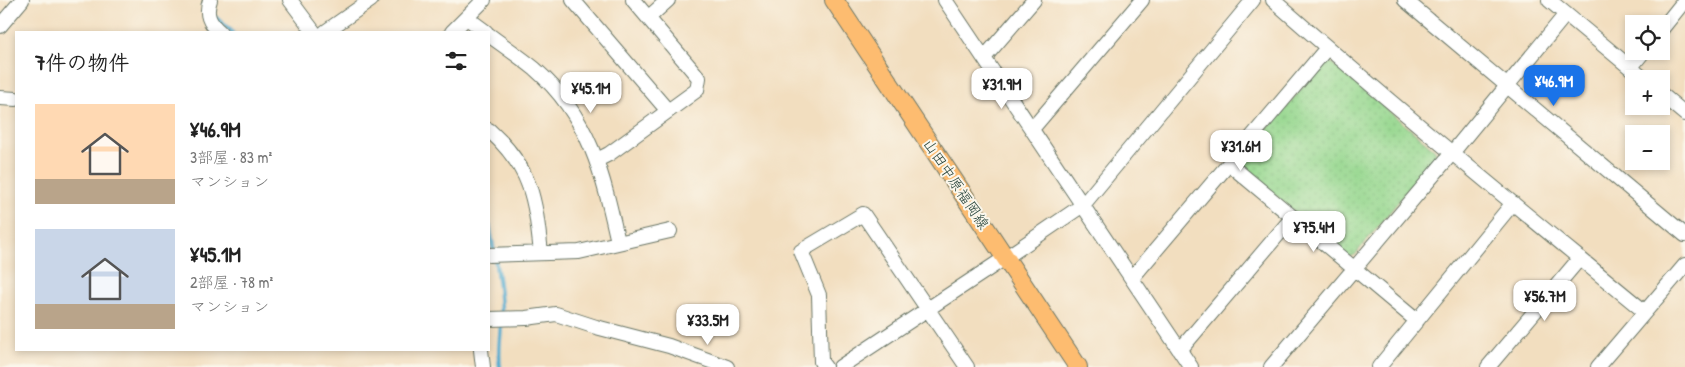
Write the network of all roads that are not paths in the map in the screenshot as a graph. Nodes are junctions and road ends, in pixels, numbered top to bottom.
1 (22, 0) edge
2 (210, 0) edge
3 (290, 0) edge
4 (371, 0) edge
5 (484, 0) edge
6 (573, 0) edge
7 (633, 0) edge
8 (668, 0) edge
9 (834, 0) edge
10 (945, 0) edge
11 (1034, 0) edge
12 (1254, 0) edge
13 (1273, 0) edge
14 (1405, 0) edge
15 (1549, 0) edge
16 (1685, 0) edge
17 (1139, 1) edge
18 (1566, 14) junction
19 (466, 18) junction
20 (648, 18) junction
21 (1670, 19) edge
22 (0, 26) edge
23 (219, 31) edge
24 (313, 31) edge
25 (326, 31) edge
26 (453, 31) edge
27 (483, 31) edge
28 (490, 36) edge
29 (1327, 48) junction
30 (984, 58) junction
31 (1636, 60) edge
32 (1630, 67) junction
33 (1634, 70) edge
34 (1506, 85) junction
35 (0, 98) edge
36 (15, 99) edge
37 (1670, 102) edge
38 (668, 111) junction
39 (1685, 114) edge
40 (1032, 129) junction
41 (490, 131) edge
42 (1452, 153) junction
43 (597, 160) junction
44 (1229, 164) junction
45 (1083, 204) junction
46 (1514, 204) junction
47 (1293, 217) junction
48 (670, 231) dead end
49 (1685, 235) edge
50 (618, 242) junction
51 (541, 253) junction
52 (490, 255) edge
53 (1005, 258) junction
54 (1580, 258) junction
55 (1685, 265) edge
56 (1355, 268) junction
57 (1132, 278) junction
58 (928, 308) junction
59 (1645, 312) junction
60 (490, 319) edge
61 (1417, 321) junction
62 (1180, 350) junction
63 (481, 351) edge
64 (483, 367) edge
65 (727, 367) edge
66 (824, 367) edge
67 (840, 367) edge
68 (967, 367) edge
69 (1078, 367) edge
70 (1191, 367) edge
71 (1271, 367) edge
72 (1379, 367) edge
73 (1488, 367) edge
74 (1598, 367) edge

1 - 22 street
2 - 23 street
3 - 24 street
4 - 25 street
5 - 19 street
6 - 38 street
7 - 20 street
8 - 20 street
9 - 53 main road, 山田中原福岡線
10 - 30 street
11 - 30 street
12 - 45 street
13 - 29 street
14 - 34 street
15 - 18 street
16 - 21 street
17 - 40 street
18 - 32 street
18 - 34 street
19 - 26 street
19 - 27 street
20 - 38 street
28 - 43 street
29 - 42 street
29 - 44 street
30 - 40 street
31 - 32 street
32 - 33 street
34 - 42 street
34 - 49 street
35 - 36 street
37 - 39 street
38 - 43 street
40 - 45 street
41 - 51 street
42 - 46 street
42 - 56 street
43 - 50 street
44 - 47 street
44 - 57 street
45 - 53 street
45 - 57 street
46 - 54 street
46 - 61 street
47 - 56 street
47 - 62 street
48 - 50 street
50 - 51 street
51 - 52 street
53 - 58 street
53 - 69 main road, 山田中原福岡線
54 - 59 street
54 - 73 street
55 - 59 street
56 - 61 street
56 - 71 street
57 - 62 street
58 - 66 street
58 - 67 street
58 - 68 street
59 - 74 street
60 - 65 street
61 - 72 street
62 - 70 street
63 - 64 street

